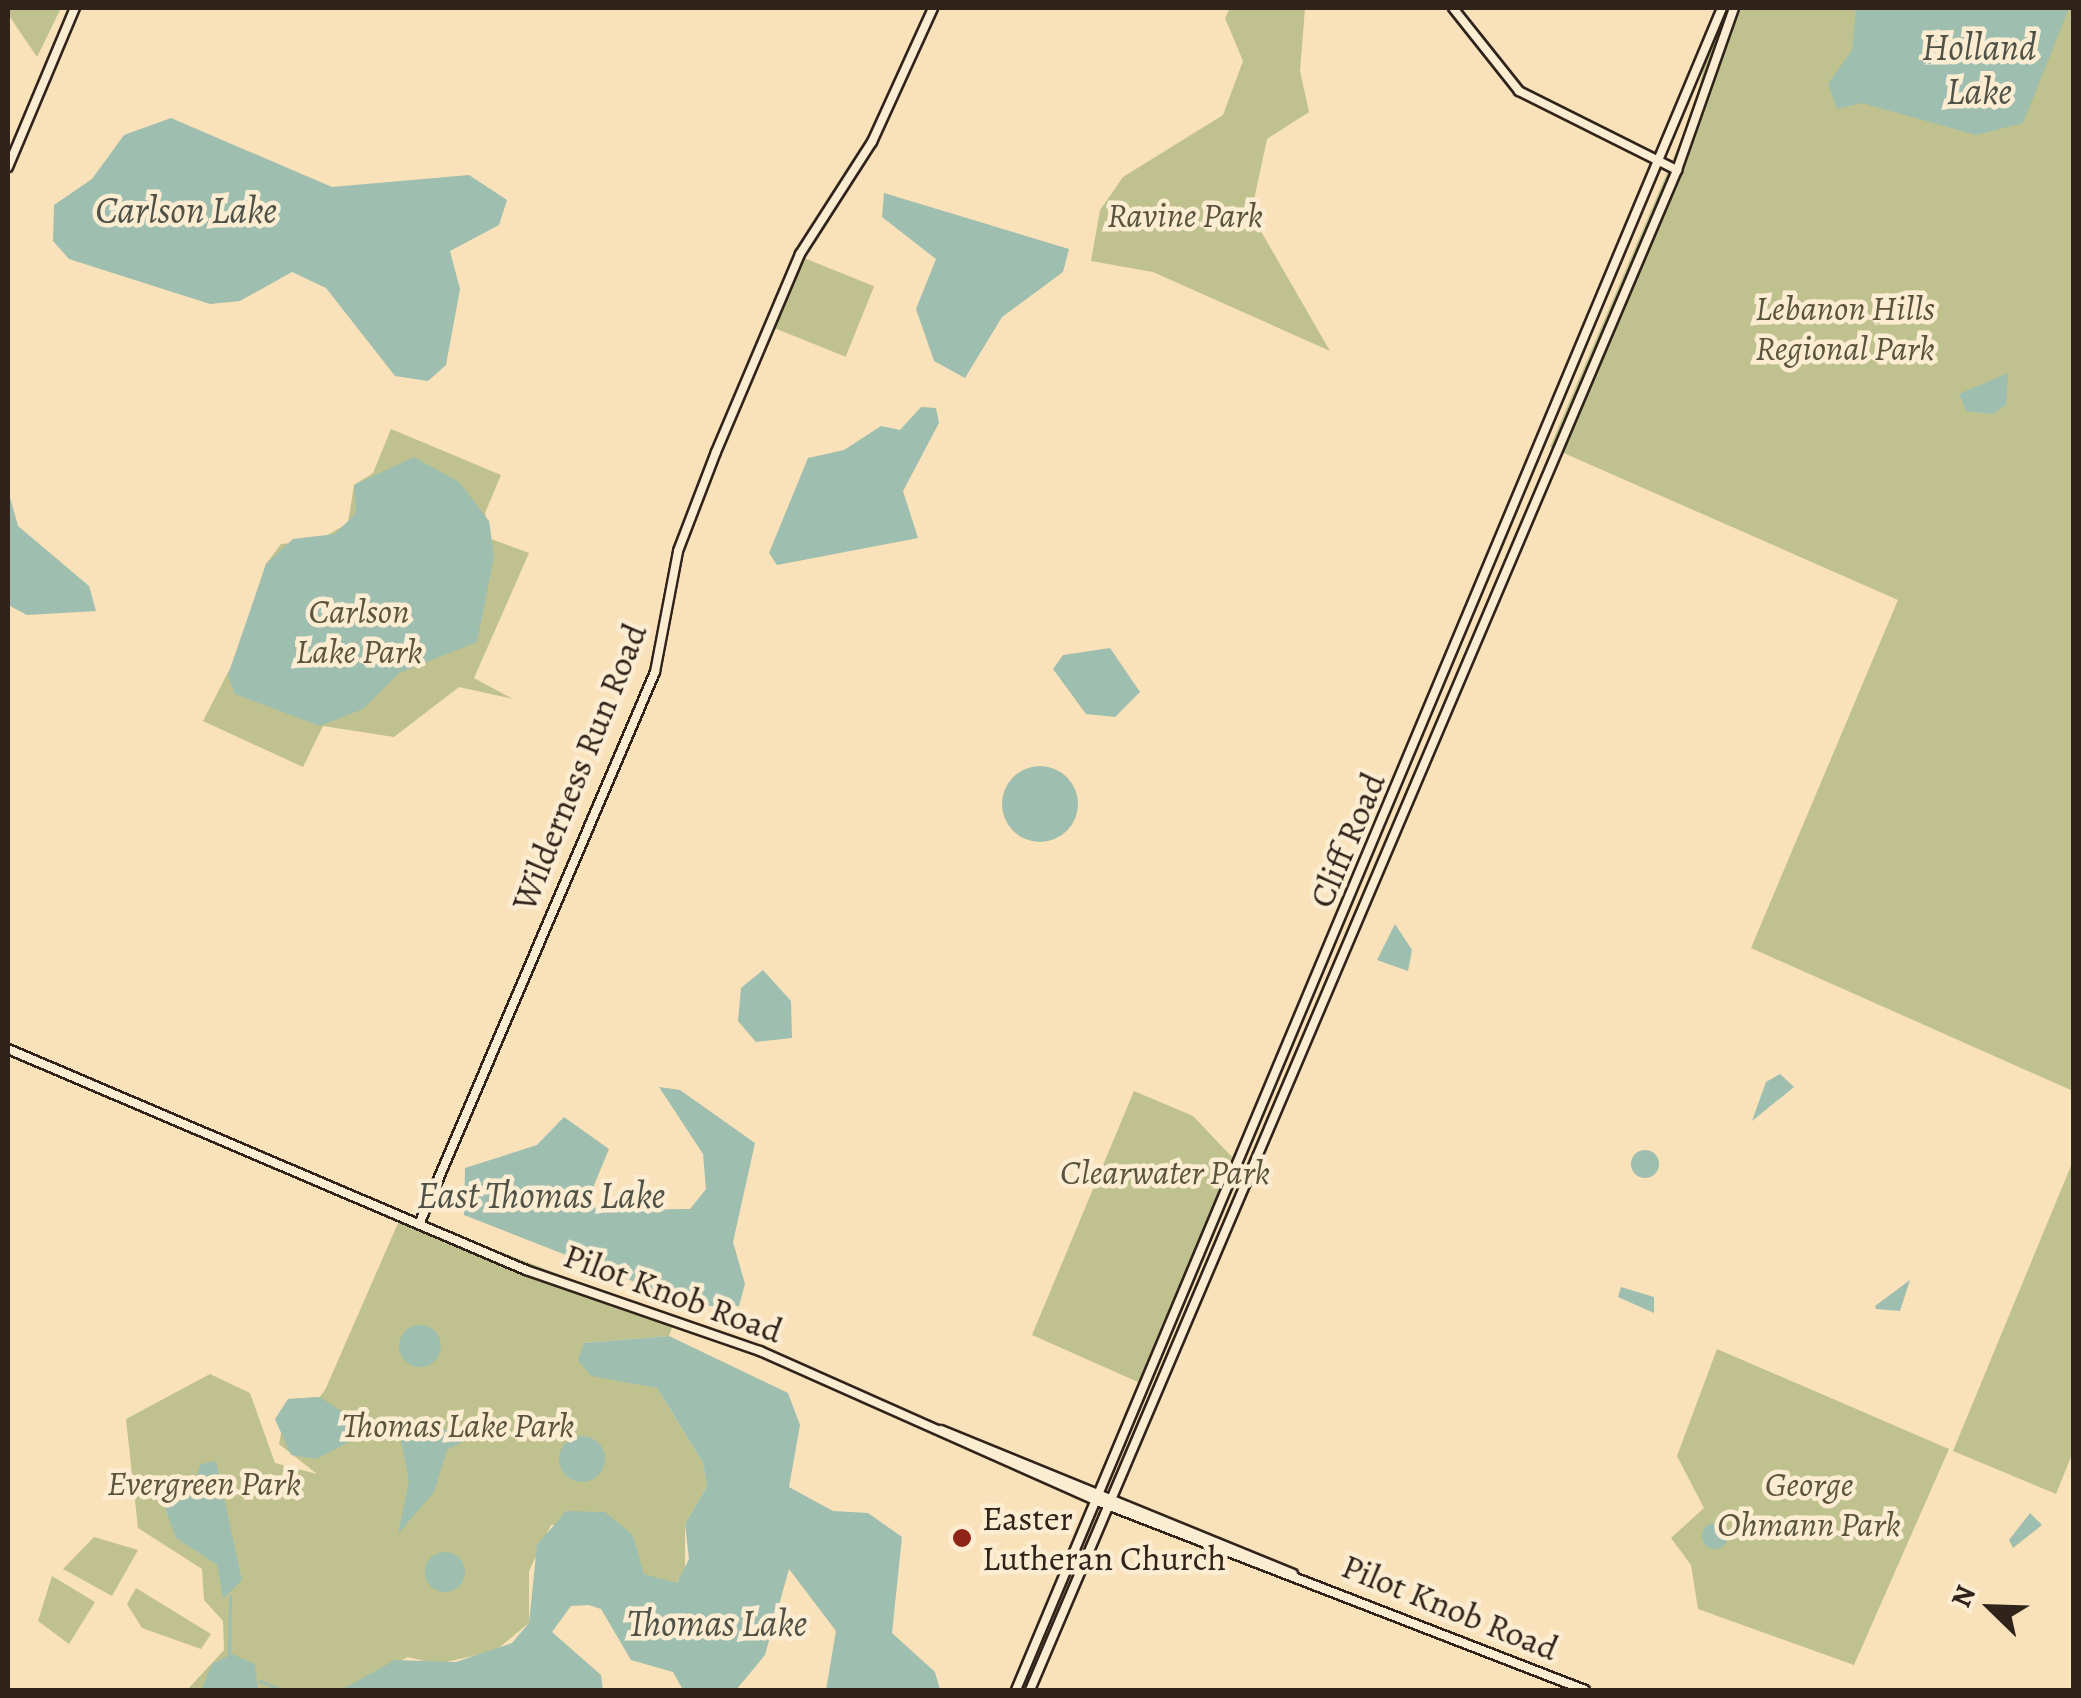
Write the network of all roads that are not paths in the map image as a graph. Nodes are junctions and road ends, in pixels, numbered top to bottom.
1 (75, 8) edge
2 (933, 8) edge
3 (1453, 8) edge
4 (1722, 8) edge
5 (1734, 8) edge
6 (1664, 164) junction
7 (8, 167) edge
8 (1677, 170) junction
9 (8, 1049) edge
10 (420, 1222) junction
11 (932, 1428) junction
12 (1101, 1490) junction
13 (1113, 1494) junction
14 (1096, 1501) junction
15 (1109, 1505) junction
16 (1295, 1576) junction
17 (1016, 1690) edge
18 (1030, 1690) edge
19 (1585, 1690) edge

1 - 7 main road
2 - 10 main road, Wilderness Run Road
3 - 6 main road
4 - 6 main road, Cliff Road
5 - 8 main road, Cliff Road
6 - 8 main road
6 - 12 main road, Cliff Road
8 - 13 main road, Cliff Road
9 - 10 main road, Pilot Knob Road
10 - 11 main road, Pilot Knob Road
11 - 12 main road, Pilot Knob Road
11 - 14 main road, Pilot Knob Road
12 - 13 main road, Pilot Knob Road
12 - 14 main road, Cliff Road
13 - 15 main road, Cliff Road
13 - 16 main road, Pilot Knob Road
14 - 15 main road, Pilot Knob Road
14 - 17 main road, Cliff Road
15 - 16 main road, Pilot Knob Road
15 - 18 main road, Cliff Road
16 - 19 main road, Pilot Knob Road

